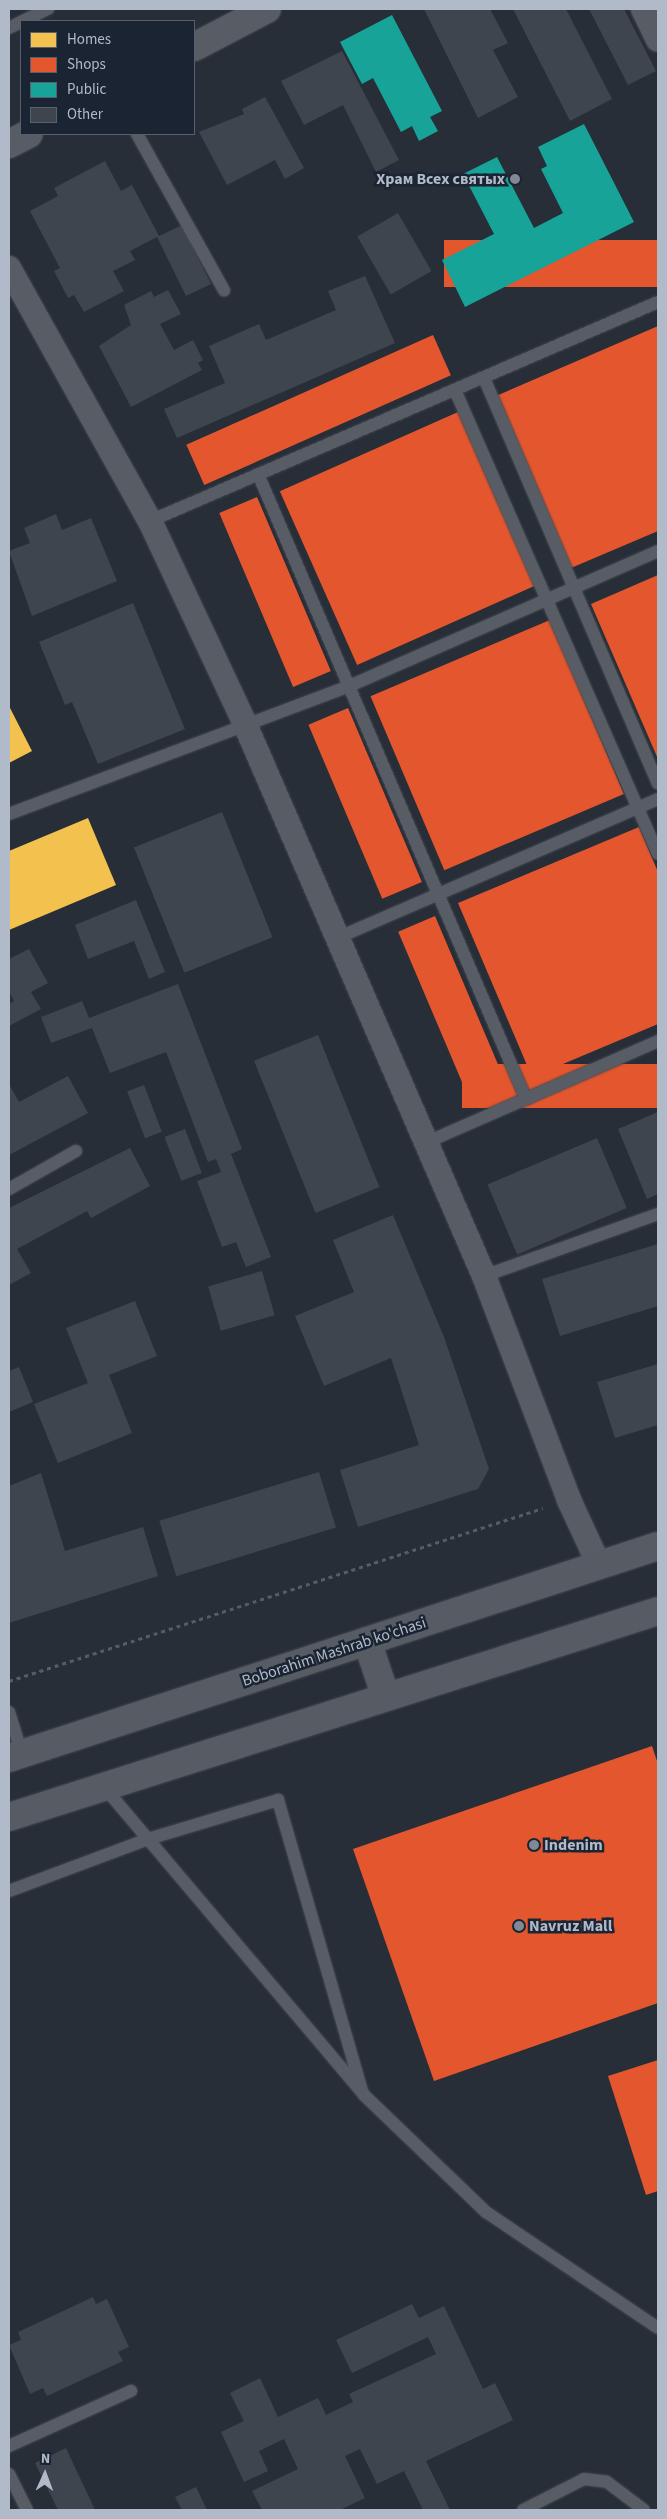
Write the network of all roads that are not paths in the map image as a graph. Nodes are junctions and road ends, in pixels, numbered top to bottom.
1 (48, 9) edge
2 (267, 9) edge
3 (644, 9) edge
4 (26, 20) edge
5 (658, 40) edge
6 (195, 46) edge
7 (27, 135) edge
8 (138, 135) edge
9 (9, 144) edge
10 (9, 268) edge
11 (224, 290) dead end
12 (658, 302) edge
13 (484, 378) junction
14 (455, 390) junction
15 (258, 474) junction
16 (150, 521) junction
17 (658, 551) edge
18 (574, 588) junction
19 (547, 600) junction
20 (349, 686) junction
21 (245, 724) junction
22 (658, 783) edge
23 (658, 799) edge
24 (638, 808) junction
25 (9, 814) edge
26 (658, 854) edge
27 (438, 894) junction
28 (339, 937) junction
29 (658, 1042) edge
30 (526, 1099) junction
31 (427, 1142) junction
32 (76, 1151) dead end
33 (9, 1189) edge
34 (658, 1214) edge
35 (484, 1276) junction
36 (658, 1546) edge
37 (599, 1564) junction
38 (658, 1611) edge
39 (368, 1641) junction
40 (386, 1697) junction
41 (9, 1712) edge
42 (16, 1756) edge
43 (104, 1787) junction
44 (9, 1817) edge
45 (148, 1839) junction
46 (9, 1891) edge
47 (364, 2096) junction
48 (658, 2328) edge
49 (131, 2391) dead end
50 (9, 2446) edge
51 (9, 2474) edge
52 (27, 2510) edge
53 (524, 2510) edge
54 (644, 2510) edge

1 - 4 lane
2 - 6 street
3 - 5 street
7 - 9 street
8 - 11 lane
10 - 16 street
12 - 13 lane
13 - 14 lane
13 - 18 lane
14 - 15 lane
14 - 19 lane
15 - 16 lane
15 - 20 lane
16 - 21 street
17 - 18 lane
18 - 19 lane
18 - 22 lane
19 - 20 lane
19 - 24 lane
20 - 21 lane
20 - 27 lane
21 - 25 lane
21 - 28 street
23 - 24 lane
24 - 26 lane
24 - 27 lane
27 - 28 lane
27 - 30 lane
28 - 31 street
29 - 30 lane
30 - 31 lane
31 - 35 street
32 - 33 lane
34 - 35 lane
35 - 37 street
36 - 37 main road, Boborahim Mashrab ko'chasi
37 - 39 main road, Boborahim Mashrab ko'chasi
38 - 40 main road
39 - 40 main road
39 - 42 main road, Boborahim Mashrab ko'chasi
40 - 43 main road
41 - 42 lane
43 - 44 main road
43 - 45 lane
45 - 46 lane
45 - 47 lane
45 - 47 lane
47 - 48 lane
49 - 50 lane
51 - 52 lane
53 - 54 lane

